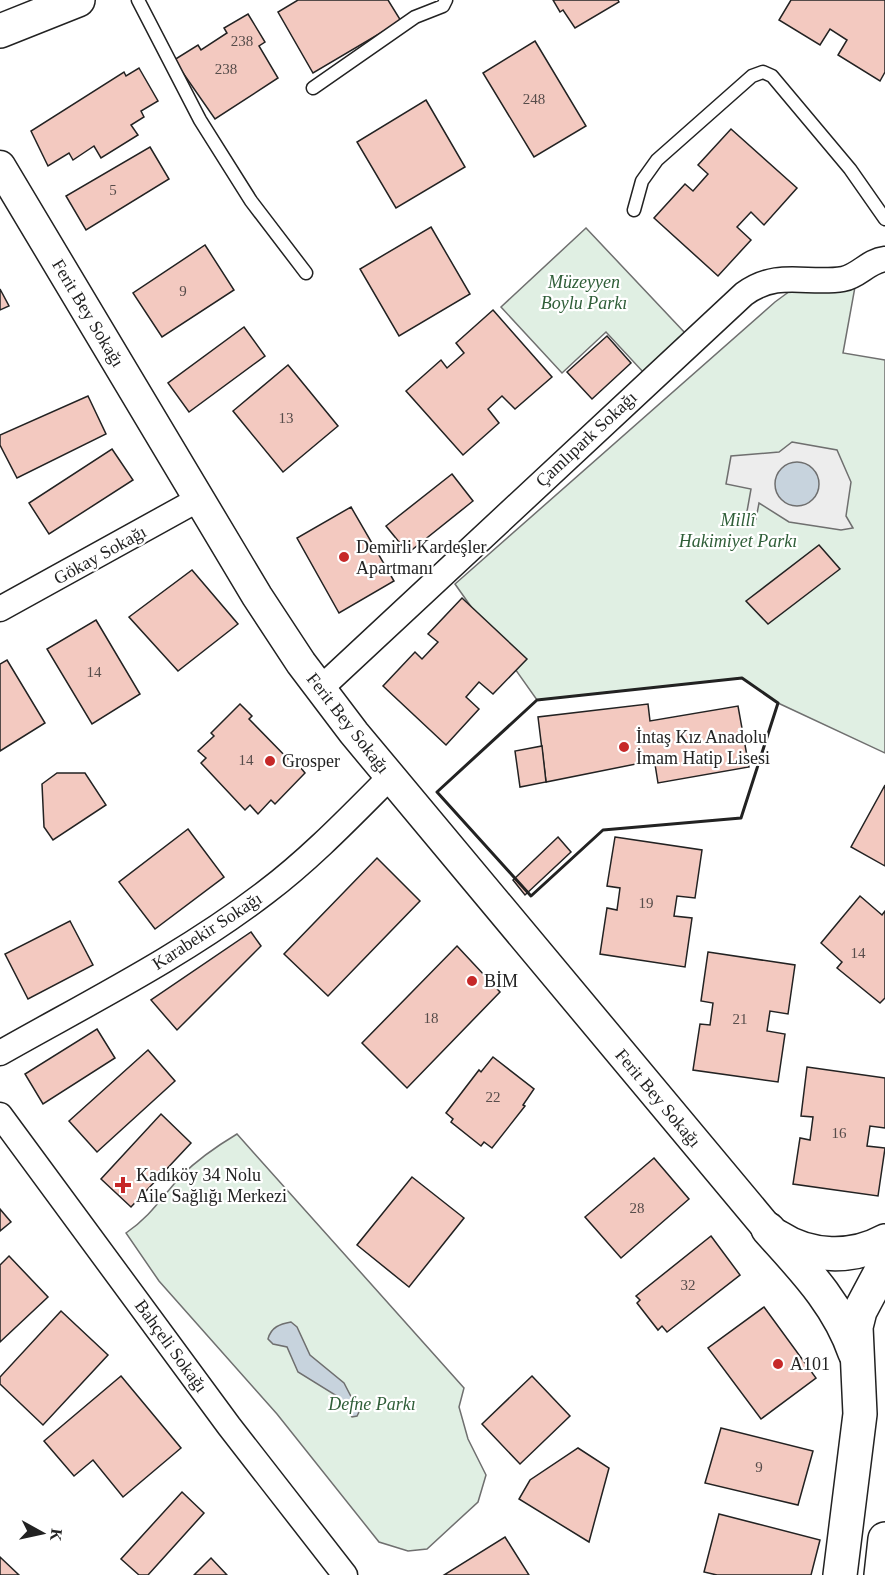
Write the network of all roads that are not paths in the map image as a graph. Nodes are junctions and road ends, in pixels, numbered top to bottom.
1 (78, 0) edge
2 (138, 0) edge
3 (446, 0) edge
4 (0, 31) edge
5 (312, 88) dead end
6 (0, 166) edge
7 (634, 210) dead end
8 (885, 219) edge
9 (885, 259) edge
10 (306, 273) dead end
11 (200, 500) junction
12 (0, 609) edge
13 (320, 689) junction
14 (390, 777) junction
15 (0, 1053) edge
16 (0, 1114) edge
17 (768, 1229) junction
18 (885, 1241) edge
19 (885, 1264) edge
20 (856, 1364) junction
21 (885, 1539) edge
22 (345, 1575) edge
23 (840, 1575) edge
24 (881, 1575) edge

1 - 4 main road
2 - 10 lane
3 - 5 lane
6 - 11 street, Ferit Bey Sokağı
7 - 8 lane
9 - 13 street, Çamlıpark Sokağı
11 - 12 street, Gökay Sokağı
11 - 13 street, Ferit Bey Sokağı
13 - 14 street, Ferit Bey Sokağı
14 - 15 street, Karabekir Sokağı
14 - 17 street, Ferit Bey Sokağı
16 - 22 street, Bahçeli Sokağı
17 - 18 main road
17 - 20 main road
19 - 20 main road
20 - 23 main road
21 - 24 main road

